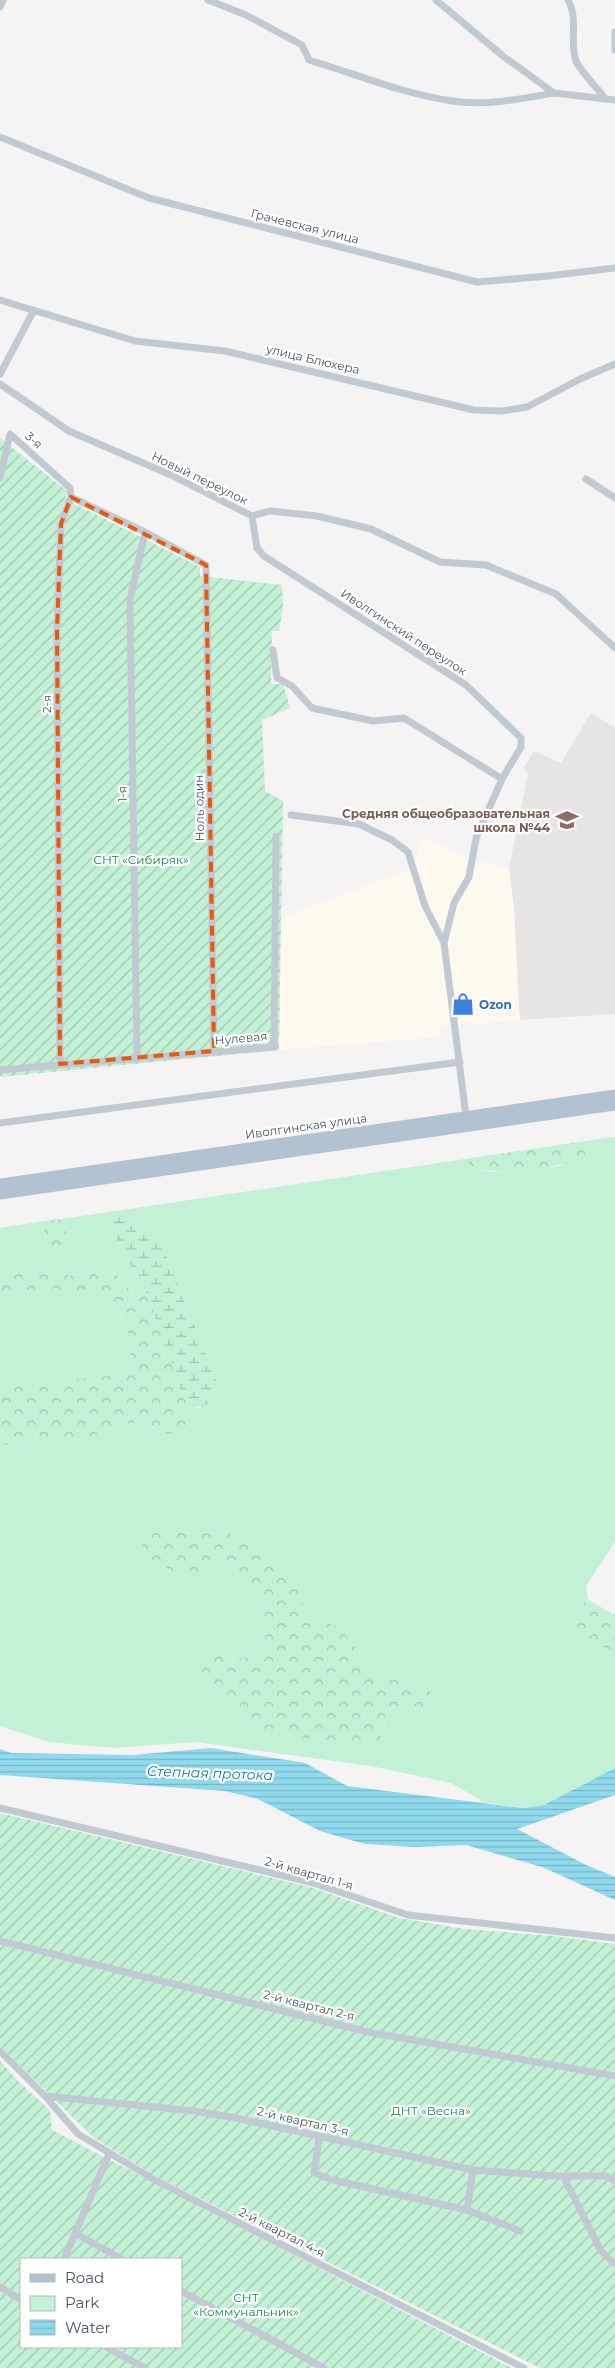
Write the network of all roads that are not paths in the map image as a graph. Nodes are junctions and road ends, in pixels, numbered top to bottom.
1 (4, 0) edge
2 (208, 0) edge
3 (436, 0) edge
4 (568, 0) edge
5 (0, 8) edge
6 (615, 32) edge
7 (615, 50) edge
8 (554, 93) junction
9 (604, 97) junction
10 (615, 100) edge
11 (0, 137) edge
12 (615, 268) edge
13 (0, 300) edge
14 (34, 310) junction
15 (615, 364) edge
16 (0, 374) edge
17 (0, 384) edge
18 (0, 478) edge
19 (586, 479) dead end
20 (71, 497) junction
21 (615, 498) edge
22 (252, 516) junction
23 (145, 532) junction
24 (615, 648) edge
25 (273, 650) dead end
26 (502, 779) junction
27 (291, 815) dead end
28 (276, 836) dead end
29 (444, 943) junction
30 (214, 1051) junction
31 (137, 1058) junction
32 (460, 1062) junction
33 (60, 1064) junction
34 (0, 1070) edge
35 (615, 1095) edge
36 (615, 1105) edge
37 (466, 1116) junction
38 (0, 1123) edge
39 (0, 1184) edge
40 (0, 1194) edge
41 (0, 1808) edge
42 (615, 1938) edge
43 (0, 1941) edge
44 (0, 2051) edge
45 (615, 2076) edge
46 (45, 2096) junction
47 (319, 2139) dead end
48 (109, 2154) junction
49 (473, 2170) junction
50 (564, 2180) dead end
51 (615, 2181) edge
52 (467, 2210) junction
53 (520, 2231) dead end
54 (76, 2234) junction
55 (64, 2258) edge
56 (120, 2258) edge
57 (615, 2264) edge
58 (0, 2287) edge
59 (182, 2292) edge
60 (20, 2299) edge
61 (108, 2348) edge
62 (145, 2368) edge
63 (324, 2368) edge
64 (524, 2368) edge

1 - 5 street
2 - 8 street
3 - 8 street
4 - 9 street
6 - 7 street
8 - 9 street
9 - 10 street
11 - 12 street, Грачевская улица
13 - 14 street, улица Блюхера
14 - 15 street, улица Блюхера
14 - 16 street
17 - 22 street, Новый переулок
18 - 20 street, 3-я
19 - 21 street
20 - 23 street
20 - 33 street, 2-я
22 - 24 street, Новый переулок
22 - 26 street, Иволгинский переулок
23 - 30 street, Ноль один
23 - 31 street, 1-я
25 - 26 street
26 - 29 street, Иволгинский переулок
27 - 29 street, Иволгинский переулок
28 - 30 street, Нулевая
29 - 32 street, Иволгинский переулок
30 - 31 street, Нулевая
31 - 33 street, Нулевая
32 - 37 street, Иволгинский переулок
32 - 38 street
33 - 34 street, Нулевая
35 - 37 main road, Иволгинская улица
36 - 40 main road, Иволгинская улица
37 - 39 main road, Иволгинская улица
41 - 42 street, 2-й квартал 1-я
43 - 45 street, 2-й квартал 2-я
44 - 46 street
46 - 48 street, 2-й квартал 4-я
46 - 49 street, 2-й квартал 3-я
47 - 52 street, 2-й квартал 3-я
48 - 54 street
48 - 64 street, 2-й квартал 4-я
49 - 51 street, 2-й квартал 3-я
49 - 52 street
50 - 57 street
52 - 53 street, 2-й квартал 3-я
54 - 55 street
54 - 56 street
58 - 60 street
59 - 63 street
61 - 62 street

